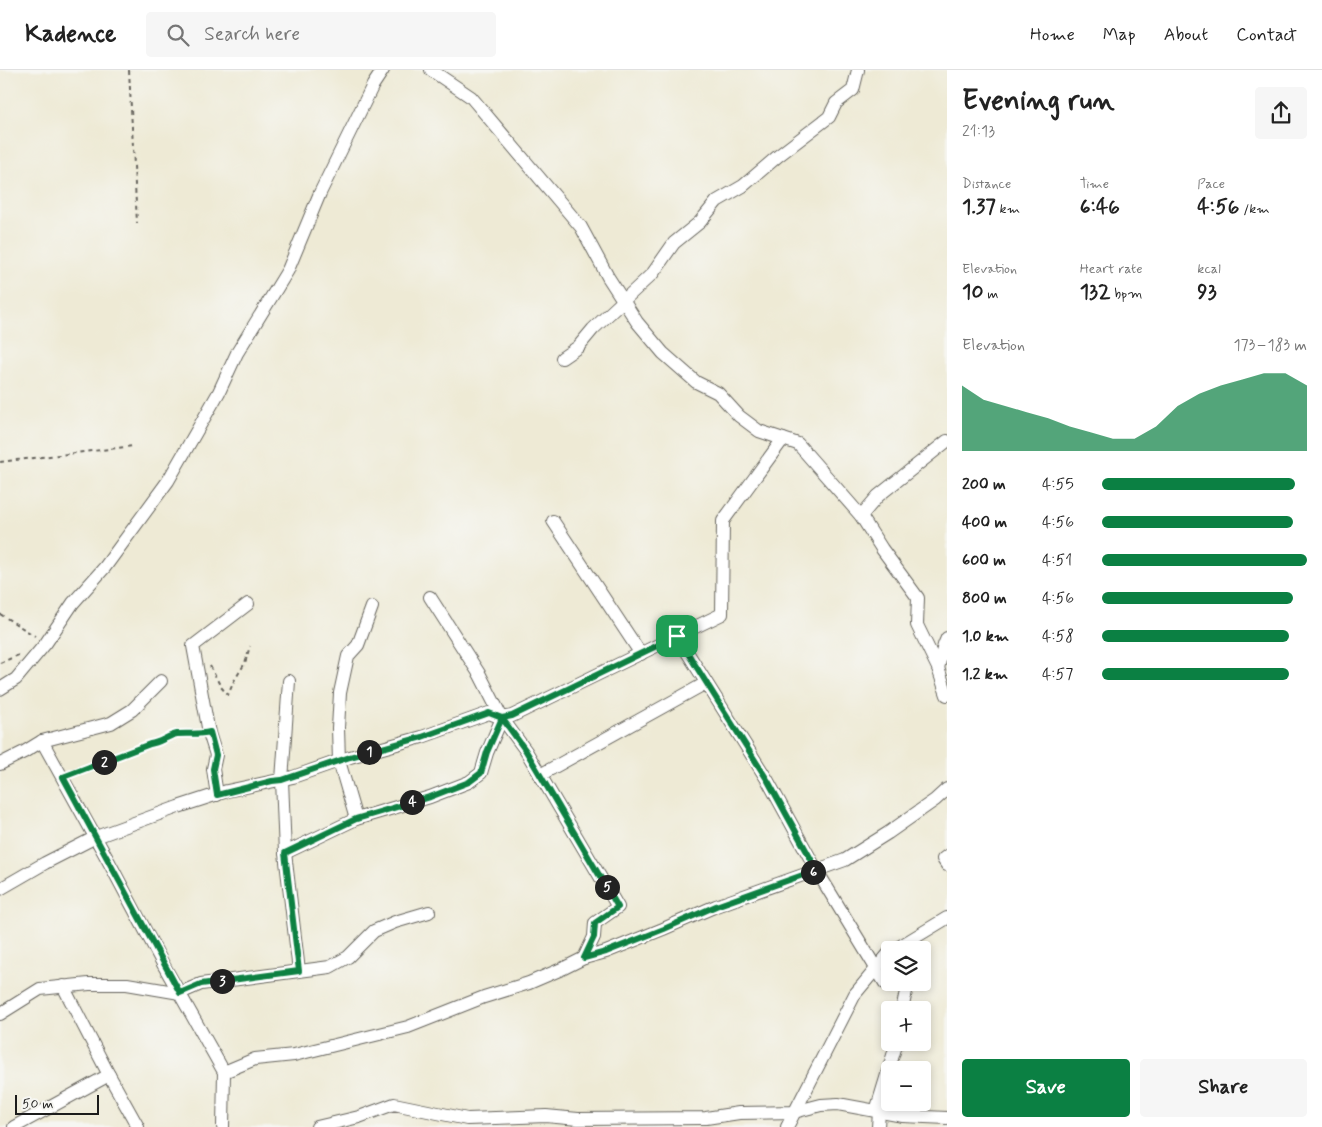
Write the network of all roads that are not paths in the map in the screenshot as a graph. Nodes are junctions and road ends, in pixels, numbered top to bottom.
1 (383, 70) edge
2 (432, 70) edge
3 (858, 70) edge
4 (623, 300) junction
5 (562, 358) dead end
6 (783, 439) junction
7 (947, 441) edge
8 (861, 516) junction
9 (553, 521) dead end
10 (430, 597) dead end
11 (248, 604) dead end
12 (372, 607) dead end
13 (677, 636) junction
14 (947, 638) edge
15 (641, 654) junction
16 (938, 668) junction
17 (161, 681) dead end
18 (289, 681) dead end
19 (706, 683) junction
20 (0, 689) edge
21 (947, 695) edge
22 (502, 718) junction
23 (42, 741) junction
24 (339, 762) junction
25 (0, 764) edge
26 (540, 775) junction
27 (282, 780) junction
28 (947, 789) edge
29 (217, 795) junction
30 (356, 819) junction
31 (96, 837) junction
32 (285, 853) junction
33 (947, 856) edge
34 (947, 865) edge
35 (817, 870) junction
36 (0, 889) edge
37 (429, 912) dead end
38 (947, 918) edge
39 (909, 941) edge
40 (584, 958) junction
41 (881, 963) edge
42 (299, 971) junction
43 (881, 976) edge
44 (63, 986) junction
45 (180, 993) junction
46 (0, 1014) edge
47 (895, 1051) edge
48 (224, 1072) junction
49 (109, 1075) junction
50 (878, 1111) junction
51 (794, 1112) junction
52 (683, 1118) junction
53 (947, 1118) edge
54 (14, 1127) edge
55 (138, 1127) edge
56 (223, 1127) edge
57 (317, 1127) edge
58 (673, 1127) edge
59 (787, 1127) edge
60 (878, 1127) edge

1 - 20 street
2 - 4 street
3 - 4 street
4 - 5 street
4 - 6 street
6 - 8 street
6 - 13 street
7 - 8 street
8 - 16 street
9 - 15 street
10 - 22 street
11 - 29 street
12 - 24 street
13 - 15 street
13 - 19 street
14 - 16 street
15 - 22 street
16 - 21 street
17 - 23 street
18 - 27 street
19 - 26 street
19 - 35 street
22 - 24 street
22 - 26 street
22 - 30 street
23 - 25 street
23 - 31 street
24 - 27 street
24 - 30 street
26 - 40 street
27 - 29 street
27 - 32 street
28 - 35 street
29 - 31 street
30 - 32 street
31 - 36 street
31 - 45 street
32 - 42 street
33 - 34 street
35 - 40 street
35 - 43 street
37 - 42 street
38 - 39 street
40 - 48 street
41 - 51 street
42 - 45 street
44 - 45 street
44 - 46 street
44 - 49 street
45 - 48 street
47 - 50 street
48 - 56 street
49 - 54 street
49 - 55 street
50 - 51 street
50 - 53 street
50 - 60 street
51 - 52 street
51 - 59 street
52 - 57 street
52 - 58 street

